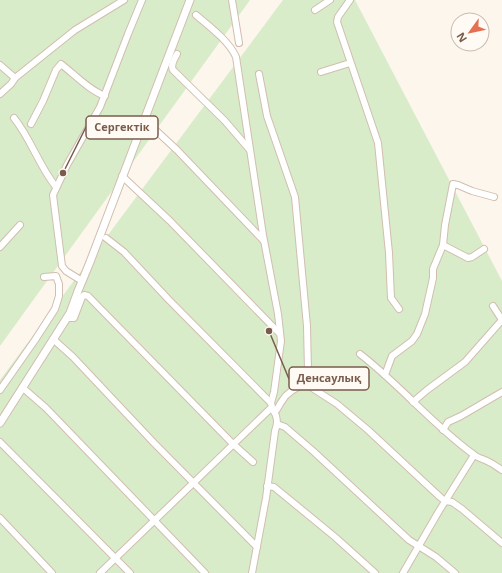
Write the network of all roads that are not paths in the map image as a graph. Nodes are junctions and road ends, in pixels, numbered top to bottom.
1 (124, 0) edge
2 (142, 0) edge
3 (190, 0) edge
4 (232, 0) edge
5 (330, 0) edge
6 (350, 0) edge
7 (315, 10) dead end
8 (196, 15) dead end
9 (239, 43) dead end
10 (177, 54) dead end
11 (350, 63) junction
12 (0, 66) edge
13 (321, 72) dead end
14 (259, 74) dead end
15 (15, 78) junction
16 (0, 94) edge
17 (105, 96) junction
18 (14, 118) dead end
19 (31, 124) dead end
20 (150, 125) dead end
21 (250, 150) junction
22 (122, 176) junction
23 (55, 189) junction
24 (494, 197) dead end
25 (20, 225) dead end
26 (106, 238) dead end
27 (264, 241) junction
28 (443, 245) junction
29 (0, 247) edge
30 (484, 249) dead end
31 (44, 277) dead end
32 (82, 281) junction
33 (493, 306) dead end
34 (399, 309) dead end
35 (67, 318) junction
36 (280, 334) junction
37 (53, 339) junction
38 (360, 354) dead end
39 (385, 375) junction
40 (306, 384) junction
41 (23, 388) junction
42 (0, 390) edge
43 (502, 392) edge
44 (413, 402) junction
45 (273, 408) junction
46 (0, 423) edge
47 (277, 424) junction
48 (444, 430) junction
49 (0, 442) edge
50 (233, 444) junction
51 (474, 456) junction
52 (253, 462) dead end
53 (502, 470) edge
54 (193, 482) junction
55 (267, 486) junction
56 (445, 501) junction
57 (0, 518) edge
58 (154, 520) junction
59 (502, 543) edge
60 (257, 547) junction
61 (418, 547) junction
62 (115, 558) junction
63 (52, 573) edge
64 (100, 573) edge
65 (130, 573) edge
66 (205, 573) edge
67 (252, 573) edge
68 (375, 573) edge
69 (403, 573) edge
70 (455, 573) edge

1 - 15 street
2 - 17 street
3 - 22 street
4 - 9 street
5 - 7 street
6 - 11 street
8 - 21 street
10 - 21 street
11 - 13 street
11 - 34 street
12 - 15 street
14 - 40 street
15 - 16 street
17 - 19 street
17 - 23 street
18 - 23 street
20 - 27 street
21 - 27 street
22 - 32 street
22 - 36 street
23 - 32 street
24 - 28 street
25 - 29 street
26 - 45 street
27 - 36 street
28 - 30 street
28 - 39 street
31 - 42 street
32 - 35 street
33 - 44 street
35 - 37 street
35 - 50 street
36 - 45 street
37 - 41 street
37 - 54 street
38 - 39 street
39 - 44 street
40 - 45 street
40 - 56 street
41 - 46 street
41 - 58 street
43 - 48 street
44 - 48 street
45 - 47 street
45 - 50 street
47 - 55 street
47 - 61 street
48 - 51 street
49 - 62 street
50 - 52 street
50 - 54 street
51 - 53 street
51 - 56 street
54 - 58 street
54 - 60 street
55 - 60 street
55 - 68 street
56 - 59 street
56 - 61 street
57 - 63 street
58 - 62 street
58 - 66 street
60 - 67 street
61 - 69 street
61 - 70 street
62 - 64 street
62 - 65 street

